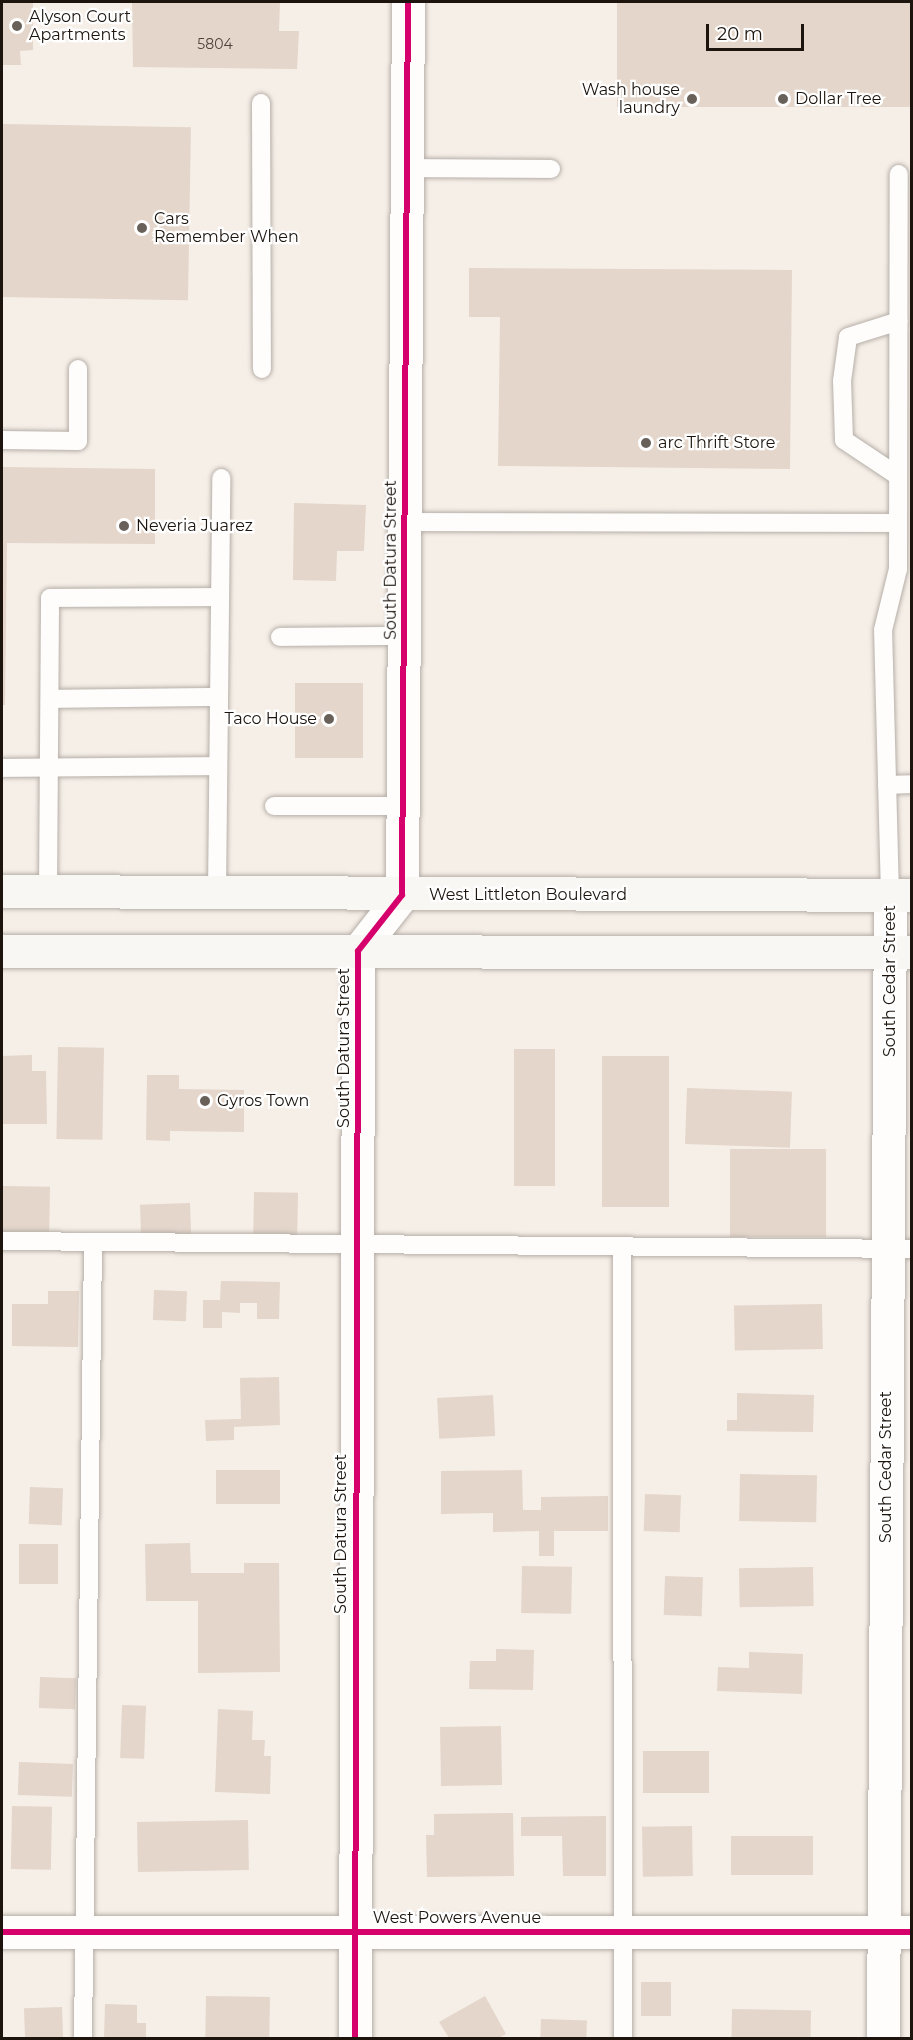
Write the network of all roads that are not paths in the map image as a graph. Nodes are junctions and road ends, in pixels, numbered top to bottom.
1 (408, 2) edge
2 (261, 103) dead end
3 (407, 168) junction
4 (551, 169) dead end
5 (900, 174) dead end
6 (899, 321) junction
7 (78, 369) dead end
8 (262, 369) dead end
9 (2, 440) edge
10 (898, 476) junction
11 (221, 478) dead end
12 (405, 522) junction
13 (898, 523) junction
14 (220, 597) junction
15 (404, 636) junction
16 (280, 637) dead end
17 (219, 697) junction
18 (50, 699) junction
19 (218, 766) junction
20 (49, 767) junction
21 (2, 768) edge
22 (912, 784) edge
23 (887, 785) junction
24 (274, 806) dead end
25 (403, 806) junction
26 (2, 891) edge
27 (48, 891) junction
28 (217, 893) junction
29 (402, 895) junction
30 (901, 895) edge
31 (2, 951) edge
32 (358, 951) junction
33 (901, 952) edge
34 (2, 1242) edge
35 (93, 1242) junction
36 (356, 1244) junction
37 (622, 1246) junction
38 (900, 1249) edge
39 (352, 1931) junction
40 (2, 1932) edge
41 (84, 1932) junction
42 (624, 1932) junction
43 (897, 1932) edge
44 (83, 2038) edge
45 (355, 2038) edge
46 (623, 2038) edge
47 (883, 2038) edge

1 - 3 street, South Datura Street
2 - 8 lane
3 - 4 lane
3 - 12 street, South Datura Street
5 - 6 lane
6 - 10 lane
6 - 10 lane
7 - 9 lane
10 - 13 lane
11 - 14 lane
12 - 13 lane
12 - 15 street, South Datura Street
13 - 23 lane
14 - 17 lane
14 - 18 lane
15 - 16 lane
15 - 25 street, South Datura Street
17 - 18 lane
17 - 19 lane
18 - 20 lane
19 - 20 lane
19 - 28 lane
20 - 21 lane
20 - 27 lane
22 - 23 lane
23 - 30 lane
24 - 25 lane
25 - 29 street, South Datura Street
26 - 27 main road, West Littleton Boulevard
27 - 28 main road, West Littleton Boulevard
28 - 29 main road, West Littleton Boulevard
29 - 30 main road, West Littleton Boulevard
29 - 32 street, South Datura Street
30 - 33 street, South Cedar Street
31 - 32 main road
32 - 33 main road
32 - 36 street, South Datura Street
33 - 38 street, South Cedar Street
34 - 35 lane
35 - 36 lane
35 - 41 lane
36 - 37 lane
36 - 39 street, South Datura Street
37 - 38 lane
37 - 42 lane
38 - 43 street, South Cedar Street
39 - 41 street, West Powers Avenue
39 - 42 street, West Powers Avenue
39 - 45 street, South Datura Street
40 - 41 street, West Powers Avenue
41 - 44 lane
42 - 43 street, West Powers Avenue
42 - 46 lane
43 - 47 street, South Cedar Street

